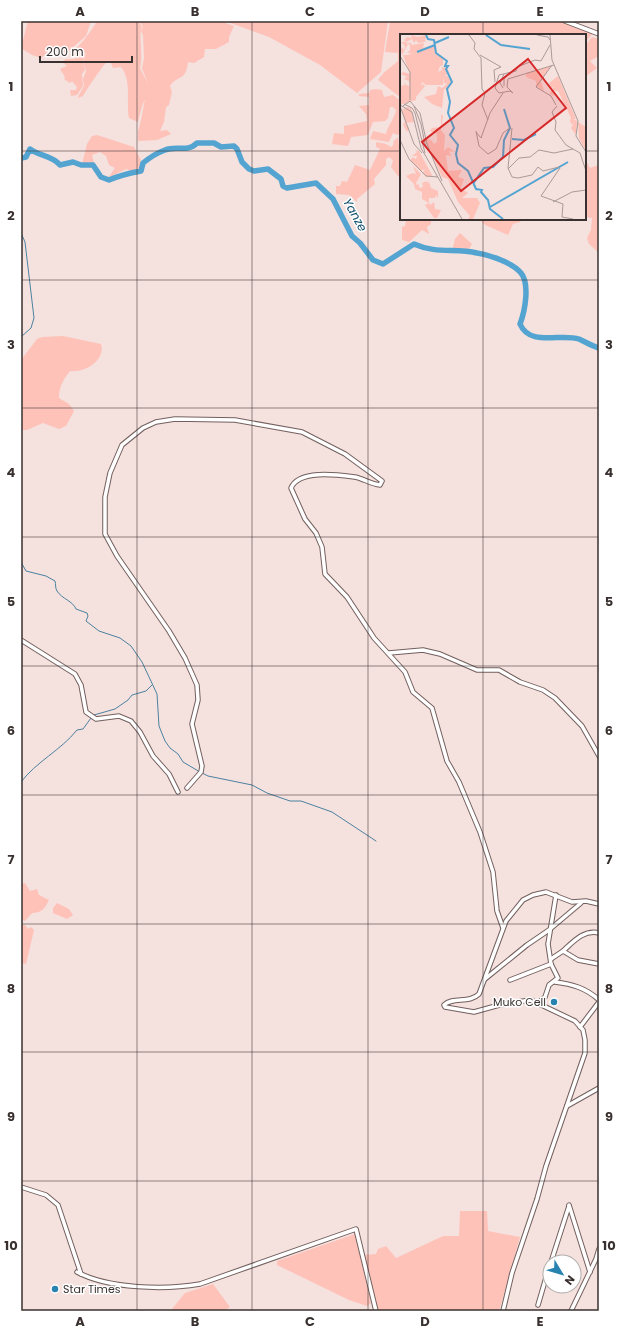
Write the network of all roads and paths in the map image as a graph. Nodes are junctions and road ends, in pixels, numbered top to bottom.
1 (565, 21) edge
2 (599, 34) edge
3 (21, 640) edge
4 (389, 653) junction
5 (599, 756) edge
6 (187, 788) dead end
7 (178, 792) dead end
8 (556, 895) junction
9 (581, 903) junction
10 (599, 904) edge
11 (503, 928) junction
12 (549, 930) junction
13 (599, 933) edge
14 (563, 951) junction
15 (550, 959) junction
16 (551, 964) junction
17 (599, 964) edge
18 (484, 980) junction
19 (510, 980) dead end
20 (555, 982) junction
21 (599, 1001) edge
22 (538, 1003) junction
23 (580, 1027) junction
24 (599, 1088) edge
25 (566, 1106) junction
26 (21, 1187) edge
27 (599, 1249) edge
28 (553, 1254) edge
29 (590, 1272) junction
30 (542, 1291) edge
31 (538, 1305) dead end
32 (376, 1311) edge
33 (503, 1311) edge
34 (571, 1311) edge

1 - 2 street
3 - 7 street
4 - 5 street
4 - 6 street
4 - 11 street
8 - 9 street
8 - 11 street
8 - 12 street
9 - 10 street
9 - 12 street
11 - 18 street
12 - 15 street
12 - 18 street
13 - 14 street
14 - 15 street
14 - 17 street
15 - 16 street
16 - 19 street
16 - 20 street
18 - 22 street
20 - 21 street
20 - 22 street
21 - 23 street
22 - 23 street
23 - 25 street
24 - 25 street
25 - 33 street
26 - 32 street
27 - 29 street
28 - 29 street
29 - 34 street
30 - 31 street

